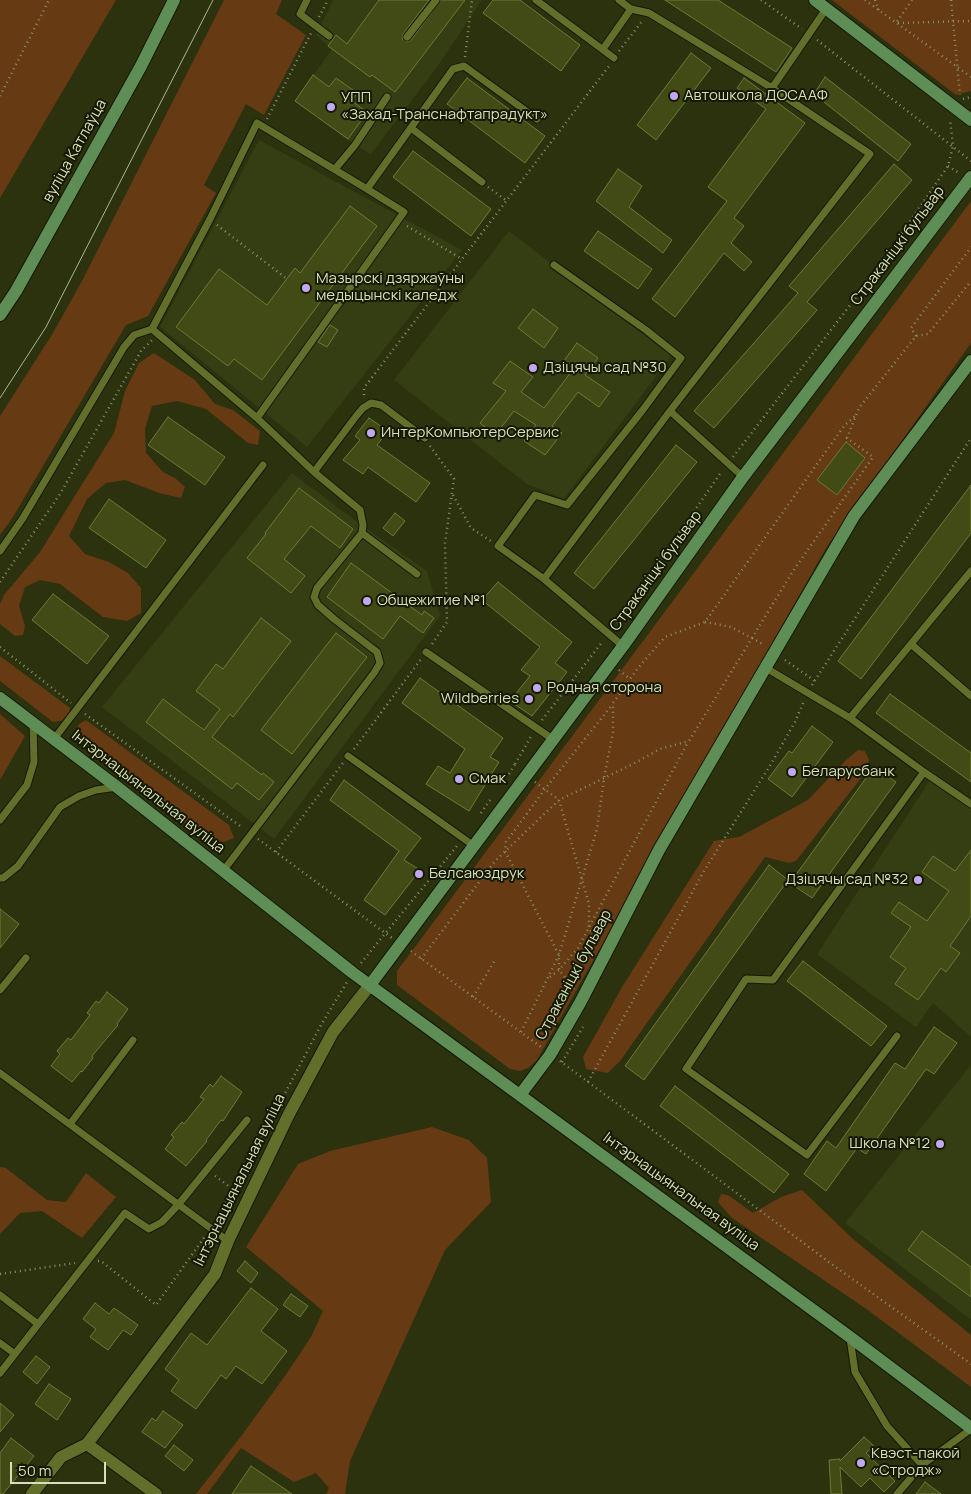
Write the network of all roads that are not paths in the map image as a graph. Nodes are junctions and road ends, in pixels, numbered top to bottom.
1 (174, 0) edge
2 (307, 0) edge
3 (436, 0) edge
4 (536, 0) edge
5 (619, 0) edge
6 (815, 0) edge
7 (826, 8) junction
8 (630, 9) junction
9 (329, 36) dead end
10 (407, 37) dead end
11 (603, 49) junction
12 (614, 58) road end
13 (772, 88) junction
14 (387, 97) dead end
15 (537, 119) dead end
16 (971, 120) edge
17 (411, 128) junction
18 (335, 169) junction
19 (966, 176) edge
20 (482, 182) road end
21 (368, 189) junction
22 (554, 265) dead end
23 (0, 315) edge
24 (152, 329) junction
25 (969, 367) edge
26 (670, 411) junction
27 (257, 418) junction
28 (425, 438) road end
29 (263, 465) dead end
30 (314, 472) junction
31 (743, 477) junction
32 (362, 533) junction
33 (0, 551) edge
34 (971, 571) edge
35 (417, 574) dead end
36 (544, 579) junction
37 (911, 644) junction
38 (623, 646) junction
39 (426, 652) road end
40 (766, 668) junction
41 (971, 696) edge
42 (0, 698) edge
43 (850, 718) junction
44 (34, 723) junction
45 (54, 739) junction
46 (554, 740) junction
47 (348, 756) dead end
48 (924, 772) junction
49 (117, 788) junction
50 (971, 804) edge
51 (0, 820) edge
52 (474, 846) junction
53 (223, 871) junction
54 (0, 878) edge
55 (26, 958) dead end
56 (370, 985) junction
57 (0, 990) edge
58 (897, 1036) dead end
59 (133, 1040) dead end
60 (0, 1073) edge
61 (520, 1095) junction
62 (247, 1120) dead end
63 (70, 1124) junction
64 (178, 1205) junction
65 (228, 1241) junction
66 (0, 1295) edge
67 (38, 1324) junction
68 (850, 1336) junction
69 (0, 1342) edge
70 (15, 1354) junction
71 (0, 1374) edge
72 (971, 1428) edge
73 (87, 1444) junction
74 (922, 1465) junction
75 (32, 1494) edge
76 (156, 1494) edge
77 (897, 1494) edge

1 - 23 street, вуліца Катлаўца
2 - 9 lane
3 - 10 lane
4 - 11 lane
5 - 8 lane
6 - 7 street
7 - 13 lane
7 - 16 street
8 - 11 lane
8 - 13 lane
11 - 12 lane
13 - 26 lane
14 - 18 lane
15 - 17 lane
17 - 20 lane
17 - 21 lane
18 - 21 lane
18 - 24 lane
19 - 31 street, Страканіцкі бульвар
21 - 27 lane
22 - 36 lane
24 - 27 lane
24 - 33 lane
25 - 40 street, Страканіцкі бульвар
26 - 31 lane
26 - 36 lane
27 - 30 lane
28 - 30 lane
29 - 45 lane
30 - 32 lane
31 - 38 street, Страканіцкі бульвар
32 - 35 lane
32 - 53 lane
34 - 37 lane
36 - 38 lane
37 - 41 lane
37 - 43 lane
38 - 46 street, Страканіцкі бульвар
39 - 46 lane
40 - 43 lane
40 - 61 street, Страканіцкі бульвар
42 - 44 street, Інтэрнацыянальная вуліца
43 - 48 lane
44 - 45 street, Інтэрнацыянальная вуліца
44 - 51 lane
45 - 49 street, Інтэрнацыянальная вуліца
46 - 52 street, Страканіцкі бульвар
47 - 52 lane
48 - 50 lane
48 - 58 lane
49 - 53 street, Інтэрнацыянальная вуліца
49 - 54 lane
52 - 56 street, Страканіцкі бульвар
53 - 56 street, Інтэрнацыянальная вуліца
55 - 57 lane
56 - 61 street, Інтэрнацыянальная вуліца
56 - 65 street, Інтэрнацыянальная вуліца
59 - 63 lane
60 - 63 lane
61 - 68 street, Інтэрнацыянальная вуліца
62 - 64 lane
63 - 64 lane
64 - 65 lane
64 - 67 lane
65 - 73 street, Інтэрнацыянальная вуліца
66 - 67 lane
67 - 70 lane
68 - 72 street, Інтэрнацыянальная вуліца
68 - 74 lane
69 - 70 lane
70 - 71 lane
72 - 74 lane
73 - 75 street, Інтэрнацыянальная вуліца
73 - 76 street
74 - 77 lane

